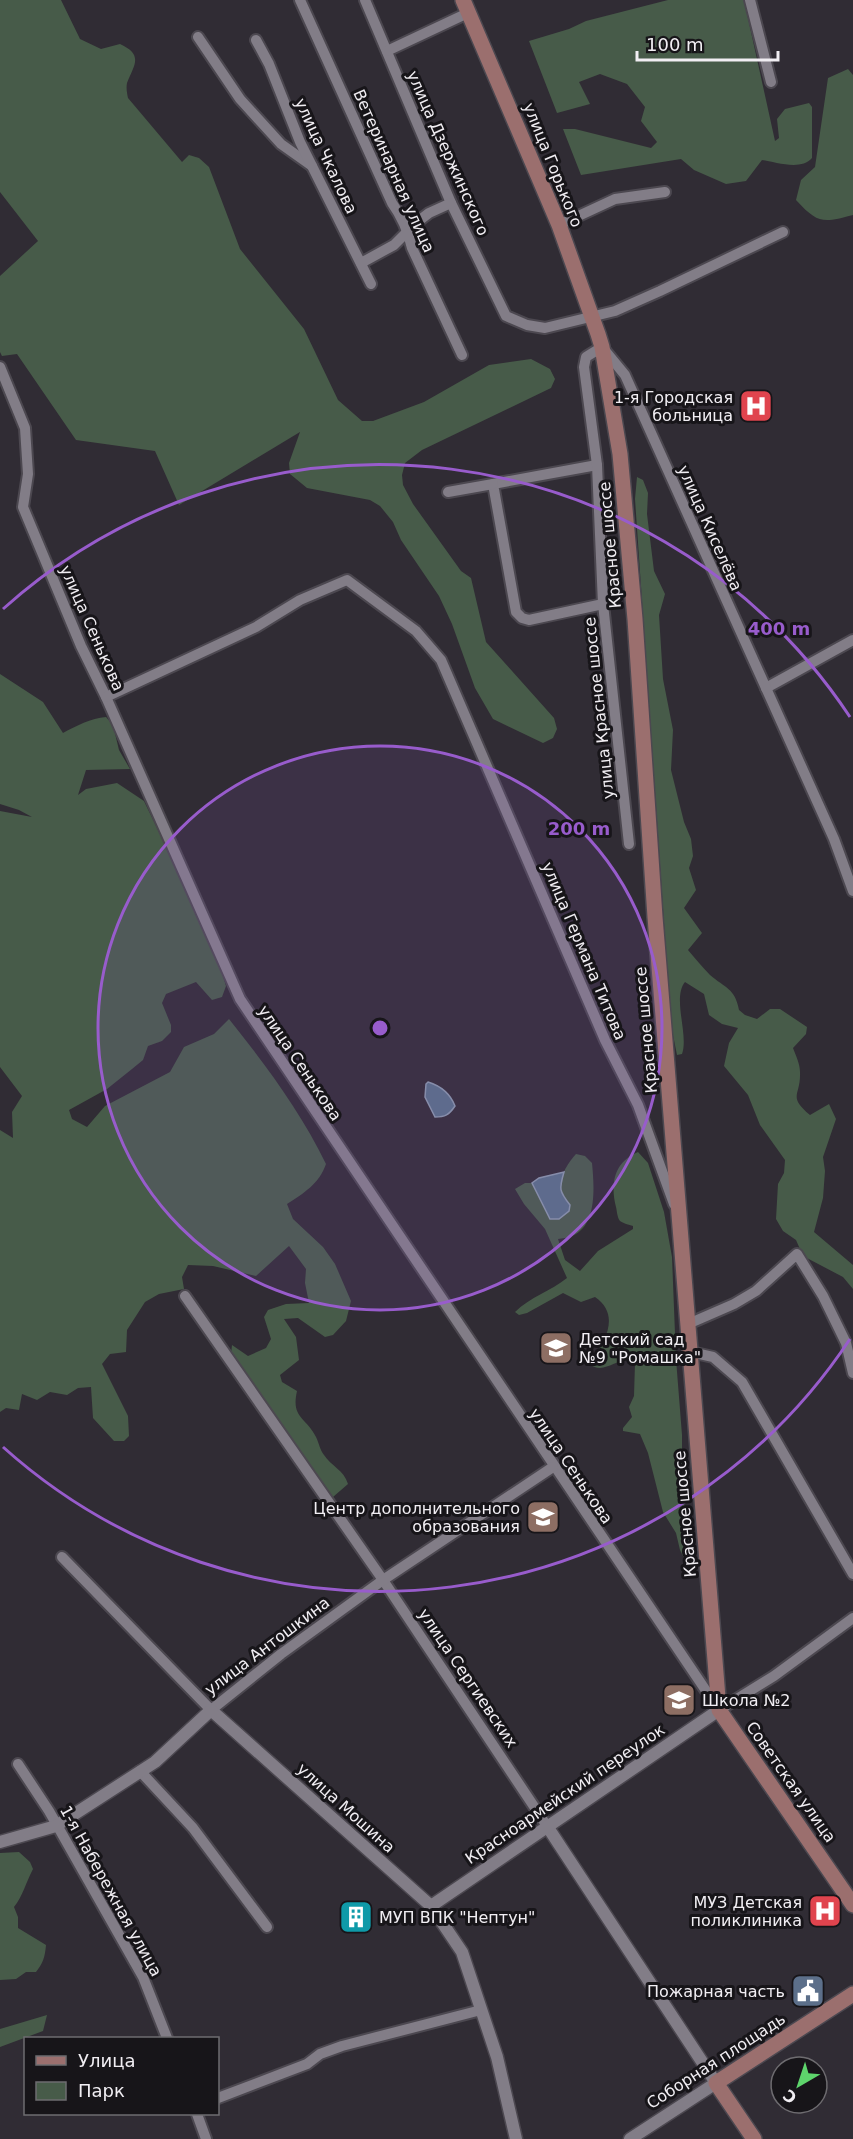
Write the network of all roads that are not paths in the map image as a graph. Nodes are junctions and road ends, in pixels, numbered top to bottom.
1 (300, 0) edge
2 (365, 0) edge
3 (750, 0) edge
4 (466, 6) edge
5 (198, 37) dead end
6 (256, 40) dead end
7 (387, 51) junction
8 (771, 82) dead end
9 (313, 167) junction
10 (665, 192) dead end
11 (451, 203) junction
12 (559, 225) junction
13 (408, 231) junction
14 (783, 232) dead end
15 (361, 262) junction
16 (371, 284) dead end
17 (592, 317) junction
18 (602, 347) junction
19 (462, 355) dead end
20 (0, 367) edge
21 (597, 465) junction
22 (493, 484) junction
23 (448, 492) dead end
24 (603, 604) junction
25 (853, 640) edge
26 (766, 688) junction
27 (106, 697) junction
28 (629, 844) dead end
29 (853, 891) edge
30 (680, 1218) junction
31 (185, 1296) dead end
32 (688, 1324) junction
33 (691, 1352) junction
34 (853, 1373) edge
35 (553, 1467) junction
36 (62, 1557) dead end
37 (853, 1574) edge
38 (383, 1580) junction
39 (853, 1618) edge
40 (715, 1666) junction
41 (692, 1671) junction
42 (211, 1710) junction
43 (719, 1710) junction
44 (18, 1764) dead end
45 (140, 1772) junction
46 (56, 1826) junction
47 (547, 1826) junction
48 (0, 1842) edge
49 (853, 1905) edge
50 (431, 1906) junction
51 (267, 1927) dead end
52 (853, 1994) edge
53 (481, 2010) junction
54 (167, 2037) edge
55 (716, 2083) junction
56 (219, 2098) edge
57 (196, 2115) edge
58 (207, 2139) edge
59 (516, 2139) edge
60 (631, 2139) edge
61 (754, 2139) edge

1 - 13 street, Ветеринарная улица
2 - 7 street, улица Дзержинского
3 - 8 street
4 - 7 street
4 - 12 main road, улица Горького
5 - 9 street
6 - 9 street, улица Чкалова
7 - 11 street, улица Дзержинского
9 - 15 street, улица Чкалова
10 - 12 street
11 - 13 street
11 - 17 street, улица Дзержинского
12 - 17 main road, улица Горького
13 - 15 street
13 - 19 street, Ветеринарная улица
14 - 17 street
15 - 16 street, улица Чкалова
17 - 18 main road, улица Горького
18 - 21 street, улица Красное шоссе
18 - 26 street, улица Киселёва
18 - 30 main road, Красное шоссе
20 - 27 street, улица Сенькова
21 - 22 street
21 - 24 street, улица Красное шоссе
22 - 23 street
22 - 24 street, улица Красное шоссе
24 - 28 street, улица Красное шоссе
25 - 26 street
26 - 29 street, улица Киселёва
27 - 30 street, улица Германа Титова
27 - 35 street, улица Сенькова
30 - 32 main road, Красное шоссе
31 - 38 street, улица Сергиевских
32 - 33 main road, Красное шоссе
32 - 34 street
33 - 37 street
33 - 40 main road, Красное шоссе
35 - 38 street, улица Антошкина
35 - 41 street, улица Сенькова
36 - 42 street, улица Мошина
38 - 42 street, улица Антошкина
38 - 47 street, улица Сергиевских
39 - 43 street
40 - 41 street
40 - 43 main road, Красное шоссе
41 - 43 street, улица Сенькова
42 - 45 street, улица Антошкина
42 - 50 street, улица Мошина
43 - 47 street, Красноармейский переулок
43 - 49 main road, Советская улица
44 - 46 street, 1-я Набережная улица
45 - 46 street, улица Антошкина
45 - 51 street
46 - 48 street, улица Антошкина
46 - 54 street, 1-я Набережная улица
47 - 50 street, Красноармейский переулок
47 - 55 street, улица Сергиевских
50 - 53 street, улица Мошина
52 - 55 main road, Соборная площадь
53 - 56 street
53 - 59 street, улица Мошина
55 - 60 street, Соборная площадь
55 - 61 main road
57 - 58 street

